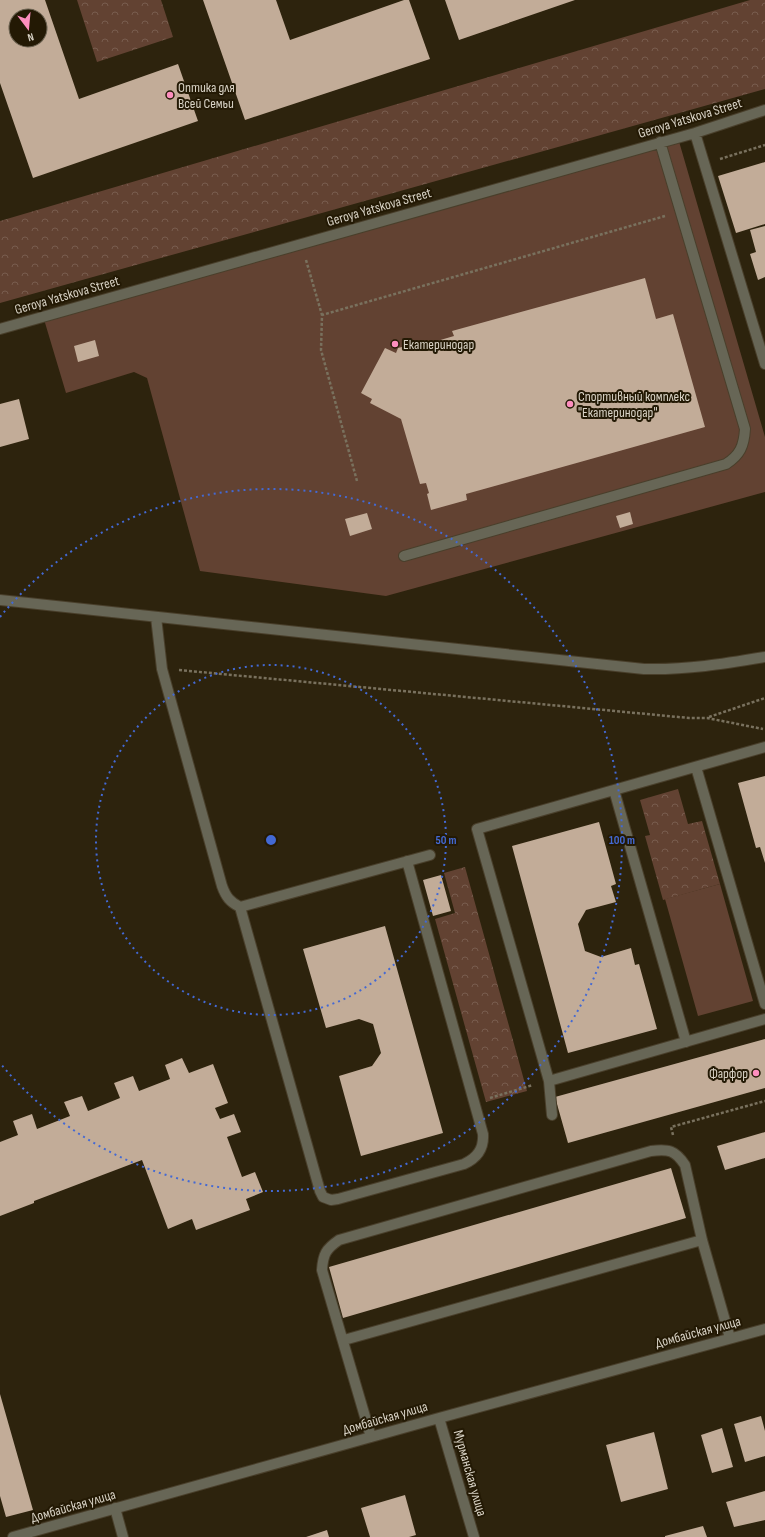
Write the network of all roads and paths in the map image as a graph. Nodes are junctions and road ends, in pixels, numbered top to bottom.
1 (765, 110) edge
2 (695, 133) junction
3 (660, 142) junction
4 (765, 145) edge
5 (705, 163) junction
6 (681, 211) junction
7 (301, 244) junction
8 (322, 315) junction
9 (0, 329) edge
10 (765, 364) edge
11 (357, 481) dead end
12 (404, 556) dead end
13 (0, 600) edge
14 (156, 617) junction
15 (765, 656) edge
16 (162, 669) junction
17 (765, 698) edge
18 (707, 718) junction
19 (765, 729) edge
20 (765, 747) edge
21 (696, 767) junction
22 (614, 790) junction
23 (430, 855) dead end
24 (407, 861) junction
25 (240, 907) junction
26 (765, 1004) edge
27 (765, 1019) edge
28 (686, 1042) junction
29 (549, 1081) junction
30 (528, 1087) dead end
31 (765, 1101) edge
32 (474, 1103) junction
33 (552, 1115) dead end
34 (671, 1127) dead end
35 (702, 1240) junction
36 (765, 1329) edge
37 (730, 1338) junction
38 (344, 1340) junction
39 (439, 1418) junction
40 (371, 1437) junction
41 (115, 1508) junction
42 (13, 1537) edge
43 (123, 1537) edge
44 (474, 1537) edge

1 - 2 street, Geroya Yatskova Street
2 - 3 street, Geroya Yatskova Street
2 - 5 street
3 - 6 street
3 - 7 street, Geroya Yatskova Street
4 - 5 path
5 - 10 street
6 - 8 path
6 - 12 street
7 - 8 path
7 - 9 street, Geroya Yatskova Street
8 - 11 path
13 - 14 street
14 - 15 street
14 - 16 street
16 - 18 path
16 - 25 street
17 - 18 path
18 - 19 path
20 - 21 street
21 - 22 street
21 - 26 street
22 - 28 street
22 - 29 street
23 - 24 street
24 - 25 street
24 - 32 street
25 - 32 street
27 - 28 street
28 - 29 street
29 - 33 street
30 - 32 path
31 - 34 path
35 - 37 street
35 - 38 street
35 - 38 street
36 - 37 street, Домбайская улица
37 - 39 street, Домбайская улица
38 - 40 street
39 - 40 street, Домбайская улица
39 - 44 street, Мурманская улица
40 - 41 street, Домбайская улица
41 - 42 street, Домбайская улица
41 - 43 street

